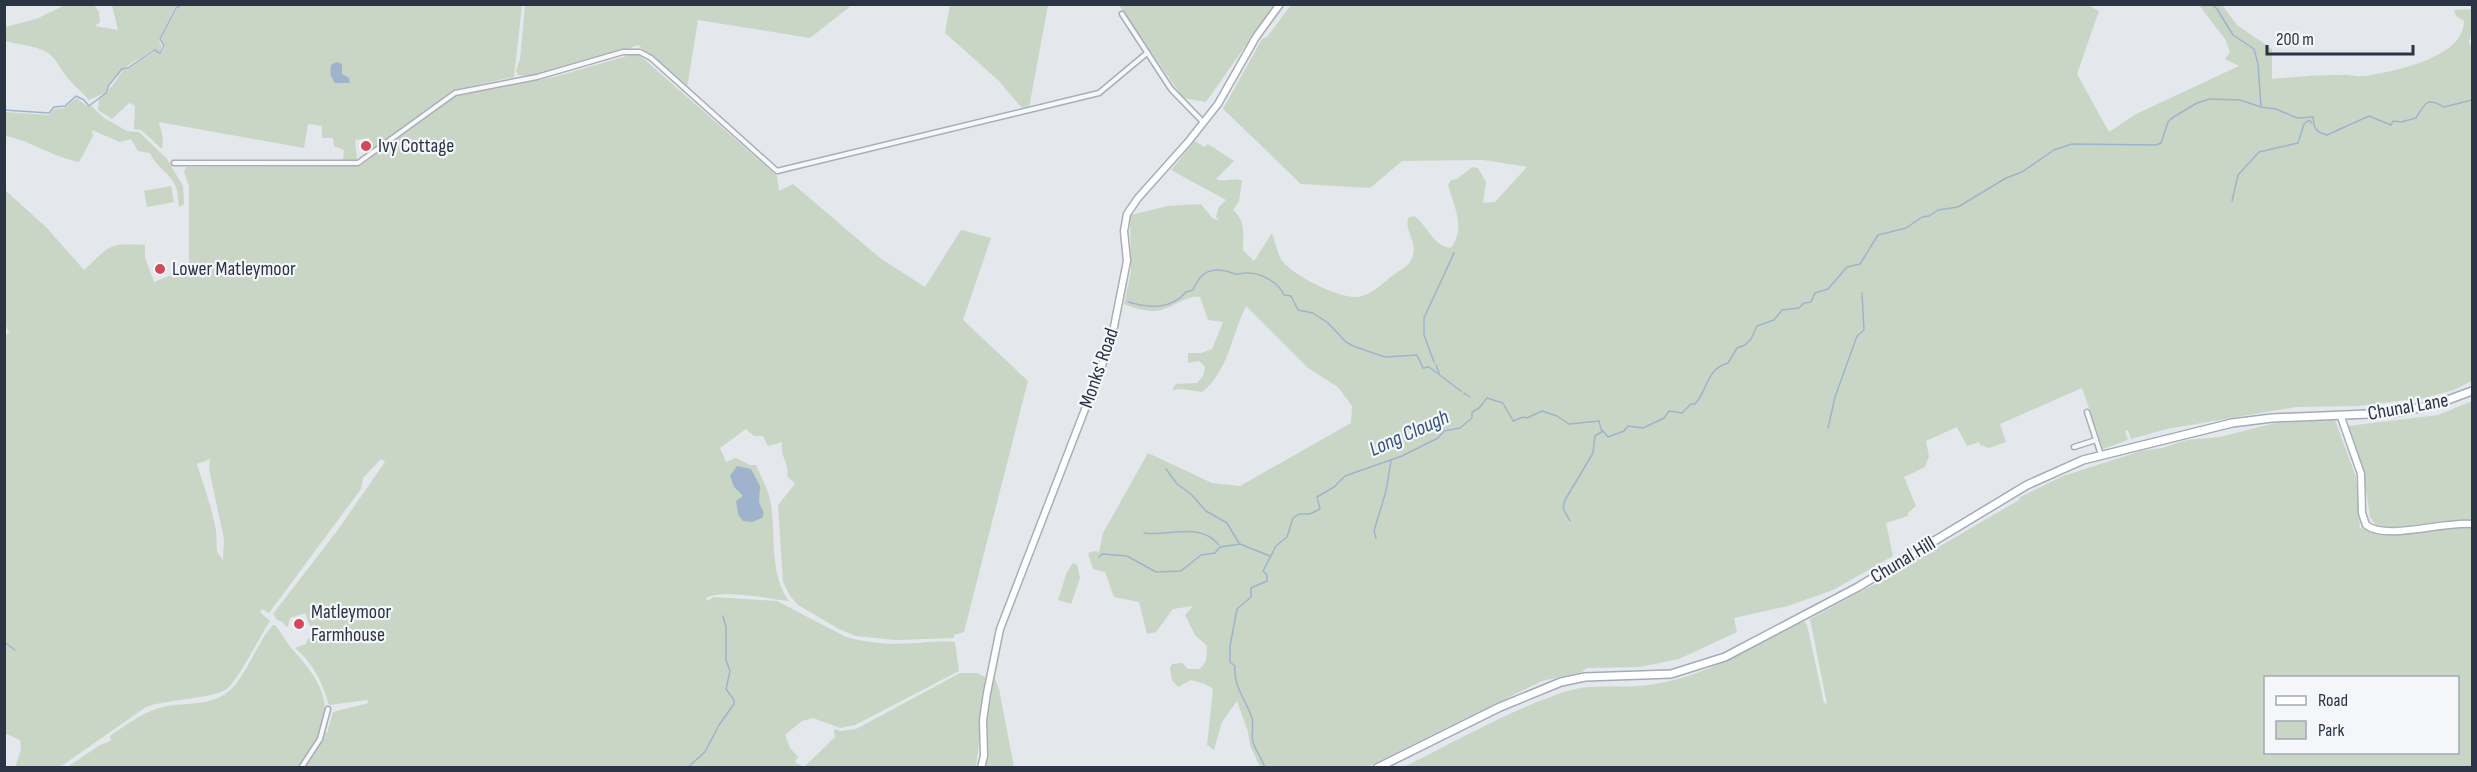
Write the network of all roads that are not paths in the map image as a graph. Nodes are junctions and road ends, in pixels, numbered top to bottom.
1 (1280, 4) edge
2 (1122, 14) dead end
3 (1147, 53) junction
4 (1204, 123) junction
5 (174, 163) dead end
6 (2472, 391) edge
7 (2087, 412) dead end
8 (2341, 417) junction
9 (2096, 441) junction
10 (2074, 447) dead end
11 (2101, 455) junction
12 (2472, 524) edge
13 (328, 709) dead end
14 (301, 768) edge
15 (981, 768) edge
16 (1377, 768) edge

1 - 4 street, Monks' Road
2 - 3 street
3 - 4 street
3 - 5 street
4 - 15 street, Monks' Road
6 - 8 main road, Chunal Lane
7 - 9 street
8 - 11 main road, Chunal Hill
8 - 12 street
9 - 10 street
9 - 11 street
11 - 16 main road, Chunal Hill
13 - 14 street

